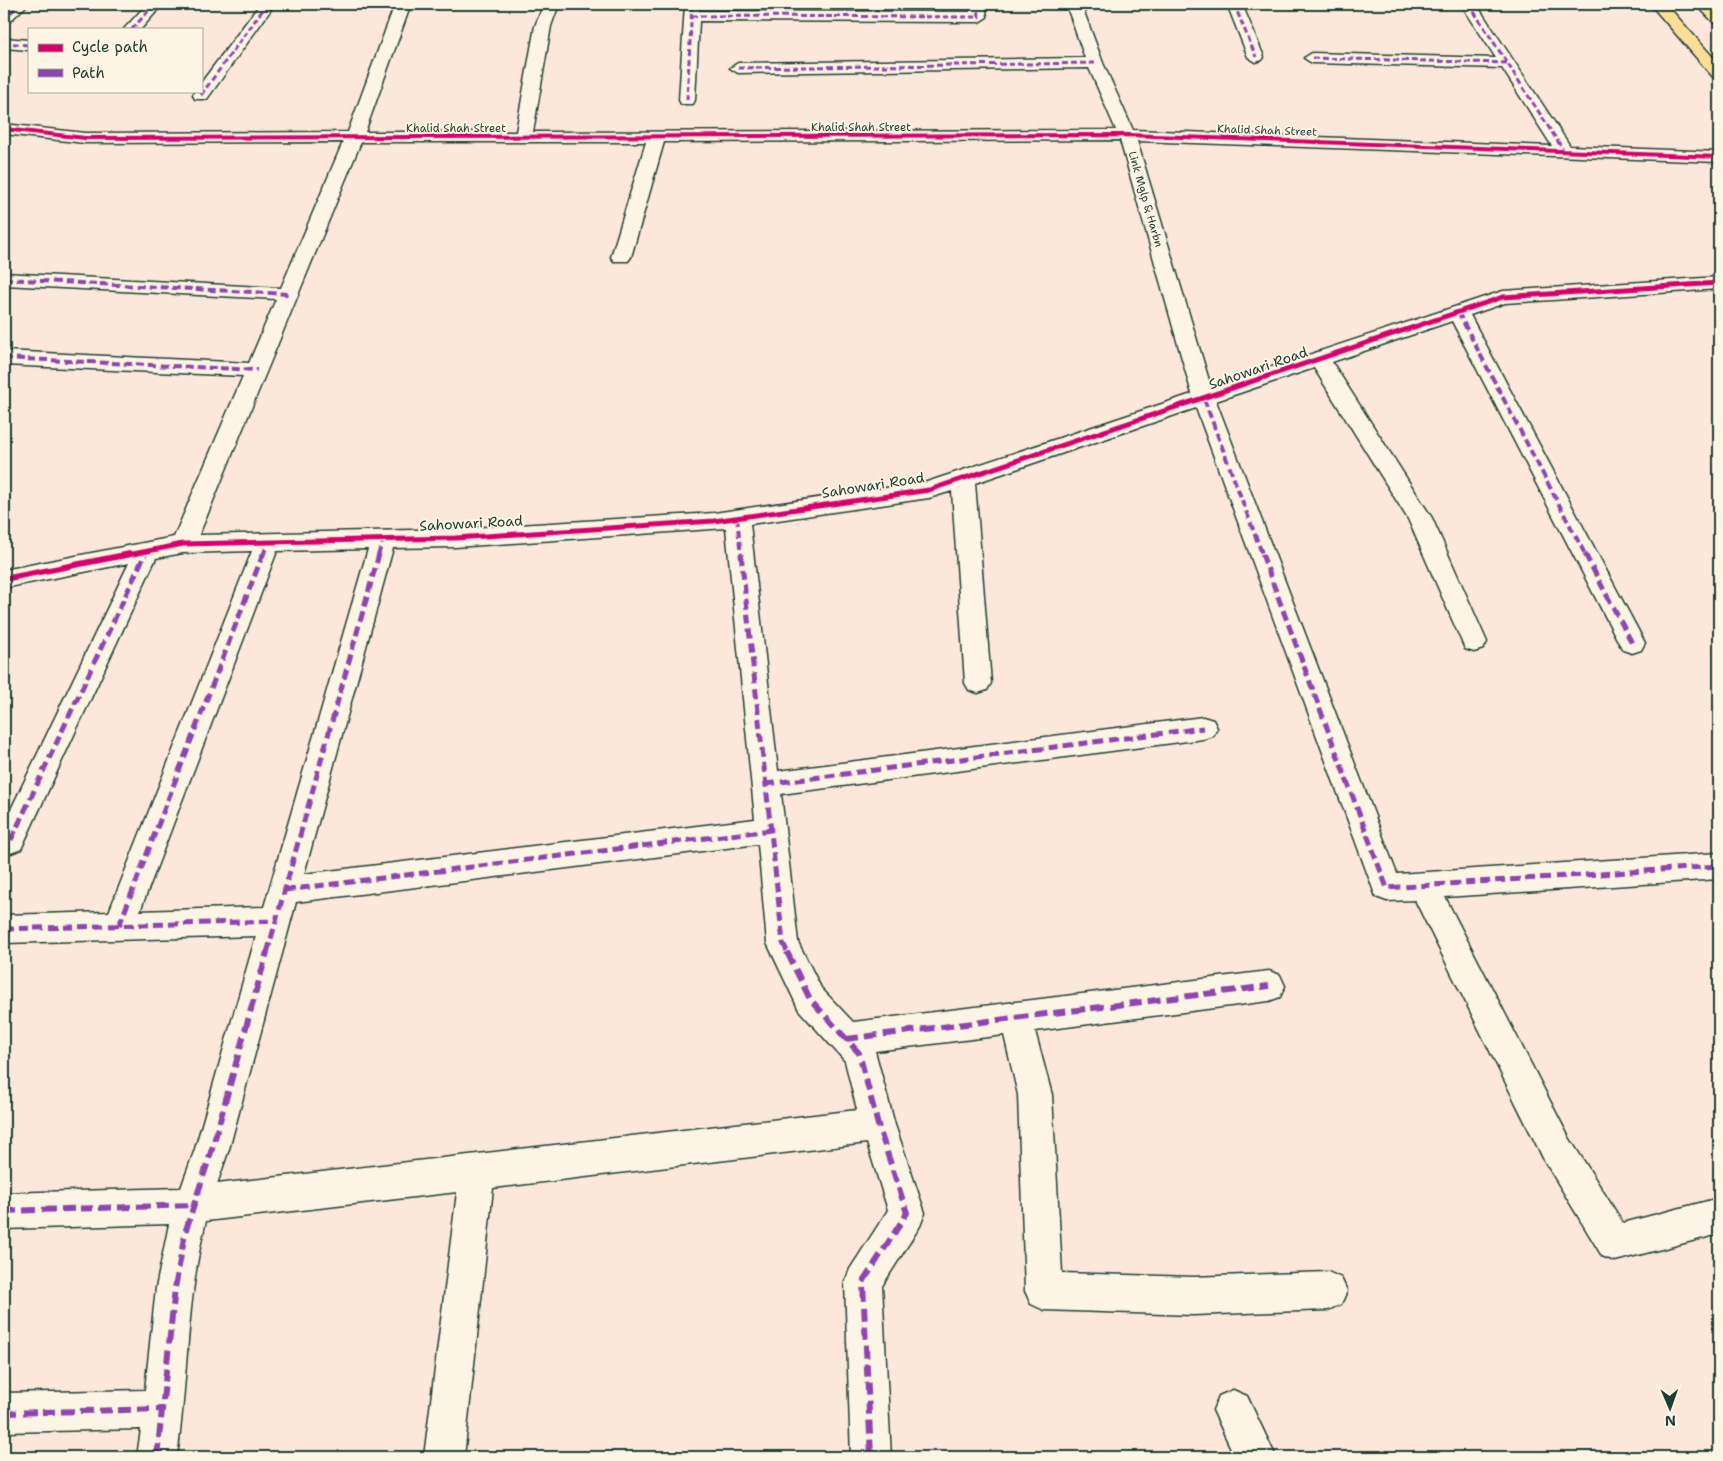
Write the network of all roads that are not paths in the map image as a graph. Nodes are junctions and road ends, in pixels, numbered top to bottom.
1 (20, 4) edge
2 (155, 4) edge
3 (267, 4) edge
4 (403, 4) edge
5 (552, 4) edge
6 (978, 4) edge
7 (1074, 4) edge
8 (1234, 4) edge
9 (1469, 4) edge
10 (1658, 4) edge
11 (1704, 4) edge
12 (691, 10) edge
13 (838, 11) edge
14 (4, 19) edge
15 (1719, 20) edge
16 (133, 28) edge
17 (4, 43) edge
18 (28, 45) edge
19 (1256, 57) dead end
20 (1312, 58) dead end
21 (1095, 63) junction
22 (1507, 63) junction
23 (738, 68) dead end
24 (1719, 74) edge
25 (201, 95) dead end
26 (687, 100) dead end
27 (4, 129) edge
28 (1127, 135) junction
29 (354, 138) junction
30 (523, 138) junction
31 (656, 138) junction
32 (1564, 151) junction
33 (1719, 157) edge
34 (621, 257) dead end
35 (4, 279) edge
36 (1719, 284) edge
37 (288, 294) junction
38 (1458, 312) junction
39 (4, 358) edge
40 (1320, 360) junction
41 (256, 370) junction
42 (1204, 399) junction
43 (963, 479) junction
44 (737, 517) junction
45 (383, 540) junction
46 (268, 542) junction
47 (183, 544) junction
48 (147, 551) junction
49 (4, 579) edge
50 (1474, 642) dead end
51 (1632, 643) dead end
52 (978, 683) dead end
53 (1203, 728) dead end
54 (766, 784) junction
55 (771, 830) junction
56 (11, 840) dead end
57 (1719, 866) edge
58 (1424, 886) junction
59 (285, 890) junction
60 (276, 921) junction
61 (119, 926) junction
62 (4, 929) edge
63 (1269, 986) dead end
64 (1016, 1018) junction
65 (846, 1039) junction
66 (878, 1125) junction
67 (476, 1172) junction
68 (194, 1204) junction
69 (4, 1211) edge
70 (1719, 1216) edge
71 (1328, 1291) dead end
72 (164, 1409) junction
73 (1233, 1410) dead end
74 (4, 1413) edge
75 (157, 1457) edge
76 (444, 1457) edge
77 (871, 1457) edge
78 (1256, 1457) edge

1 - 14 street
2 - 16 street
3 - 25 street
4 - 29 street
5 - 30 street
6 - 13 street
7 - 21 street, Link Mglp & Harbn
8 - 19 street
9 - 22 street
10 - 24 main road
11 - 15 main road
12 - 13 street
12 - 26 street
17 - 18 street
20 - 22 street
21 - 23 street
21 - 28 street, Link Mglp & Harbn
22 - 32 street
27 - 29 street, Khalid Shah Street
28 - 31 street, Khalid Shah Street
28 - 32 street, Khalid Shah Street
28 - 42 street, Link Mglp & Harbn
29 - 30 street, Khalid Shah Street
29 - 37 street
30 - 31 street, Khalid Shah Street
31 - 34 street
32 - 33 street, Khalid Shah Street
35 - 37 street
36 - 38 street, Sahowari Road
37 - 41 street
38 - 40 street, Sahowari Road
38 - 51 street
39 - 41 street
40 - 42 street, Sahowari Road
40 - 50 street
41 - 47 street
42 - 43 street, Sahowari Road
42 - 58 street, Link Mglp & Harbn
43 - 44 street, Sahowari Road
43 - 52 street
44 - 45 street, Sahowari Road
44 - 54 street
45 - 46 street, Sahowari Road
45 - 59 street
46 - 47 street, Sahowari Road
46 - 61 street
47 - 48 street, Sahowari Road
48 - 49 street, Sahowari Road
48 - 56 street
53 - 54 street
54 - 55 street
55 - 59 street
55 - 65 street
57 - 58 street
58 - 70 street
59 - 60 street
60 - 61 street
60 - 68 street
61 - 62 street
63 - 64 street
64 - 65 street
64 - 71 street
65 - 66 street
66 - 67 street
66 - 77 street
67 - 68 street
67 - 76 street
68 - 69 street
68 - 72 street
72 - 74 street
72 - 75 street
73 - 78 street

